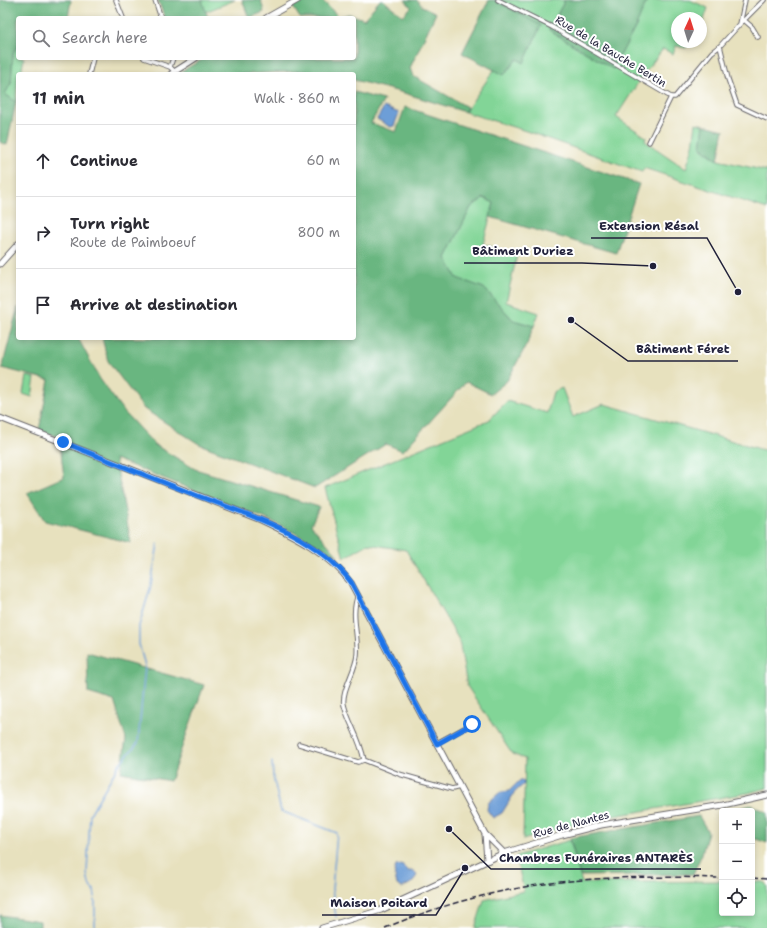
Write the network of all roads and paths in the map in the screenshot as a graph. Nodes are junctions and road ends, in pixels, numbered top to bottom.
1 (116, 0) edge
2 (155, 0) edge
3 (298, 0) edge
4 (498, 0) edge
5 (745, 0) edge
6 (766, 0) edge
7 (121, 16) edge
8 (160, 16) edge
9 (270, 16) edge
10 (744, 20) junction
11 (740, 24) junction
12 (758, 37) dead end
13 (720, 46) junction
14 (92, 60) edge
15 (148, 60) edge
16 (173, 60) edge
17 (192, 60) edge
18 (172, 71) edge
19 (90, 72) edge
20 (671, 98) junction
21 (767, 119) edge
22 (649, 142) dead end
23 (16, 246) edge
24 (0, 264) edge
25 (0, 418) edge
26 (358, 595) junction
27 (472, 724) dead end
28 (299, 744) dead end
29 (437, 744) junction
30 (364, 760) junction
31 (460, 787) junction
32 (767, 795) edge
33 (486, 834) junction
34 (504, 853) junction
35 (487, 860) junction
36 (322, 928) edge

1 - 7 street
2 - 8 street
3 - 9 street
4 - 20 street, Rue de la Bauche Bertin
5 - 11 street
6 - 10 street, Rue de la Bauche Bertin
10 - 11 street, Rue de la Bauche Bertin
10 - 12 street
11 - 13 street, Rue de la Bauche Bertin
13 - 20 street, Rue de la Bauche Bertin
13 - 21 street
14 - 19 street
15 - 18 street
16 - 18 street
17 - 18 street
20 - 22 street, Rue de la Bauche Bertin
23 - 24 street
25 - 26 street
26 - 29 street
26 - 30 street
27 - 29 street
28 - 30 street
29 - 31 street
30 - 31 street
31 - 33 street
32 - 34 street, Rue de Nantes
33 - 34 street
33 - 35 street
34 - 35 street, Rue de Nantes
35 - 36 street, Rue de Nantes

